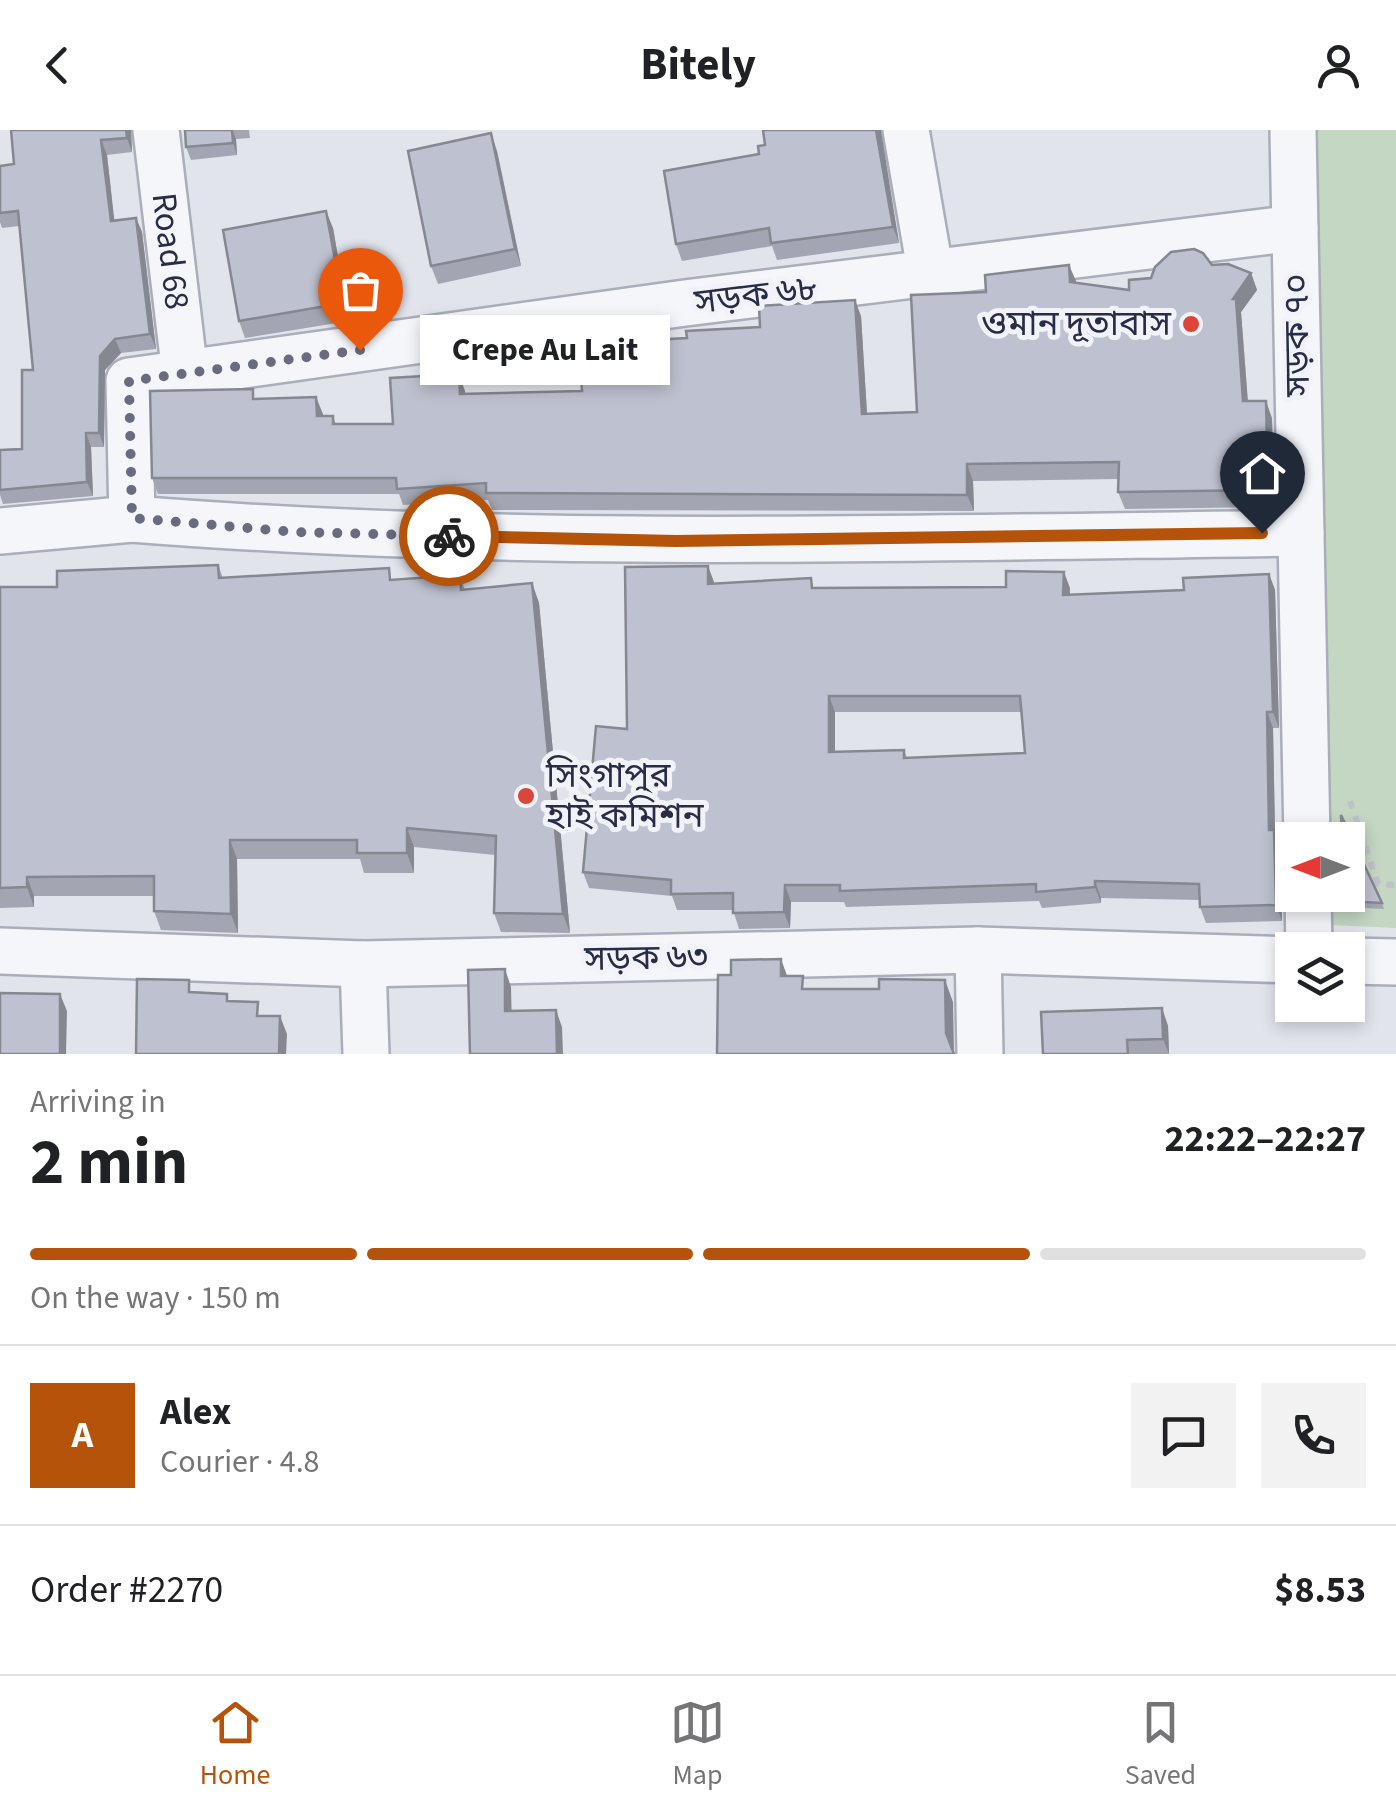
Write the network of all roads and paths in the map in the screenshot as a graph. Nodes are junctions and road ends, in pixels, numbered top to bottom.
1 (156, 130) edge
2 (906, 130) edge
3 (1292, 130) edge
4 (1294, 228) junction
5 (931, 275) junction
6 (185, 374) junction
7 (132, 518) junction
8 (0, 531) edge
9 (1300, 533) junction
10 (1307, 822) edge
11 (978, 950) junction
12 (0, 951) edge
13 (1275, 959) edge
14 (1365, 961) edge
15 (1396, 962) edge
16 (363, 964) junction
17 (366, 1054) edge
18 (980, 1054) edge

1 - 6 street, Road 68
2 - 5 street
3 - 4 street, সড়ক ৭০
4 - 5 street, সড়ক ৬৮
4 - 9 street, সড়ক ৭০
5 - 6 street, সড়ক ৬৮
6 - 7 street, সড়ক ৬৮
7 - 8 street
7 - 9 street
9 - 10 street, সড়ক ৭০
11 - 13 street, সড়ক ৬৩
11 - 16 street, সড়ক ৬৩
11 - 18 street
12 - 16 street, সড়ক ৬৩
14 - 15 street
16 - 17 street

